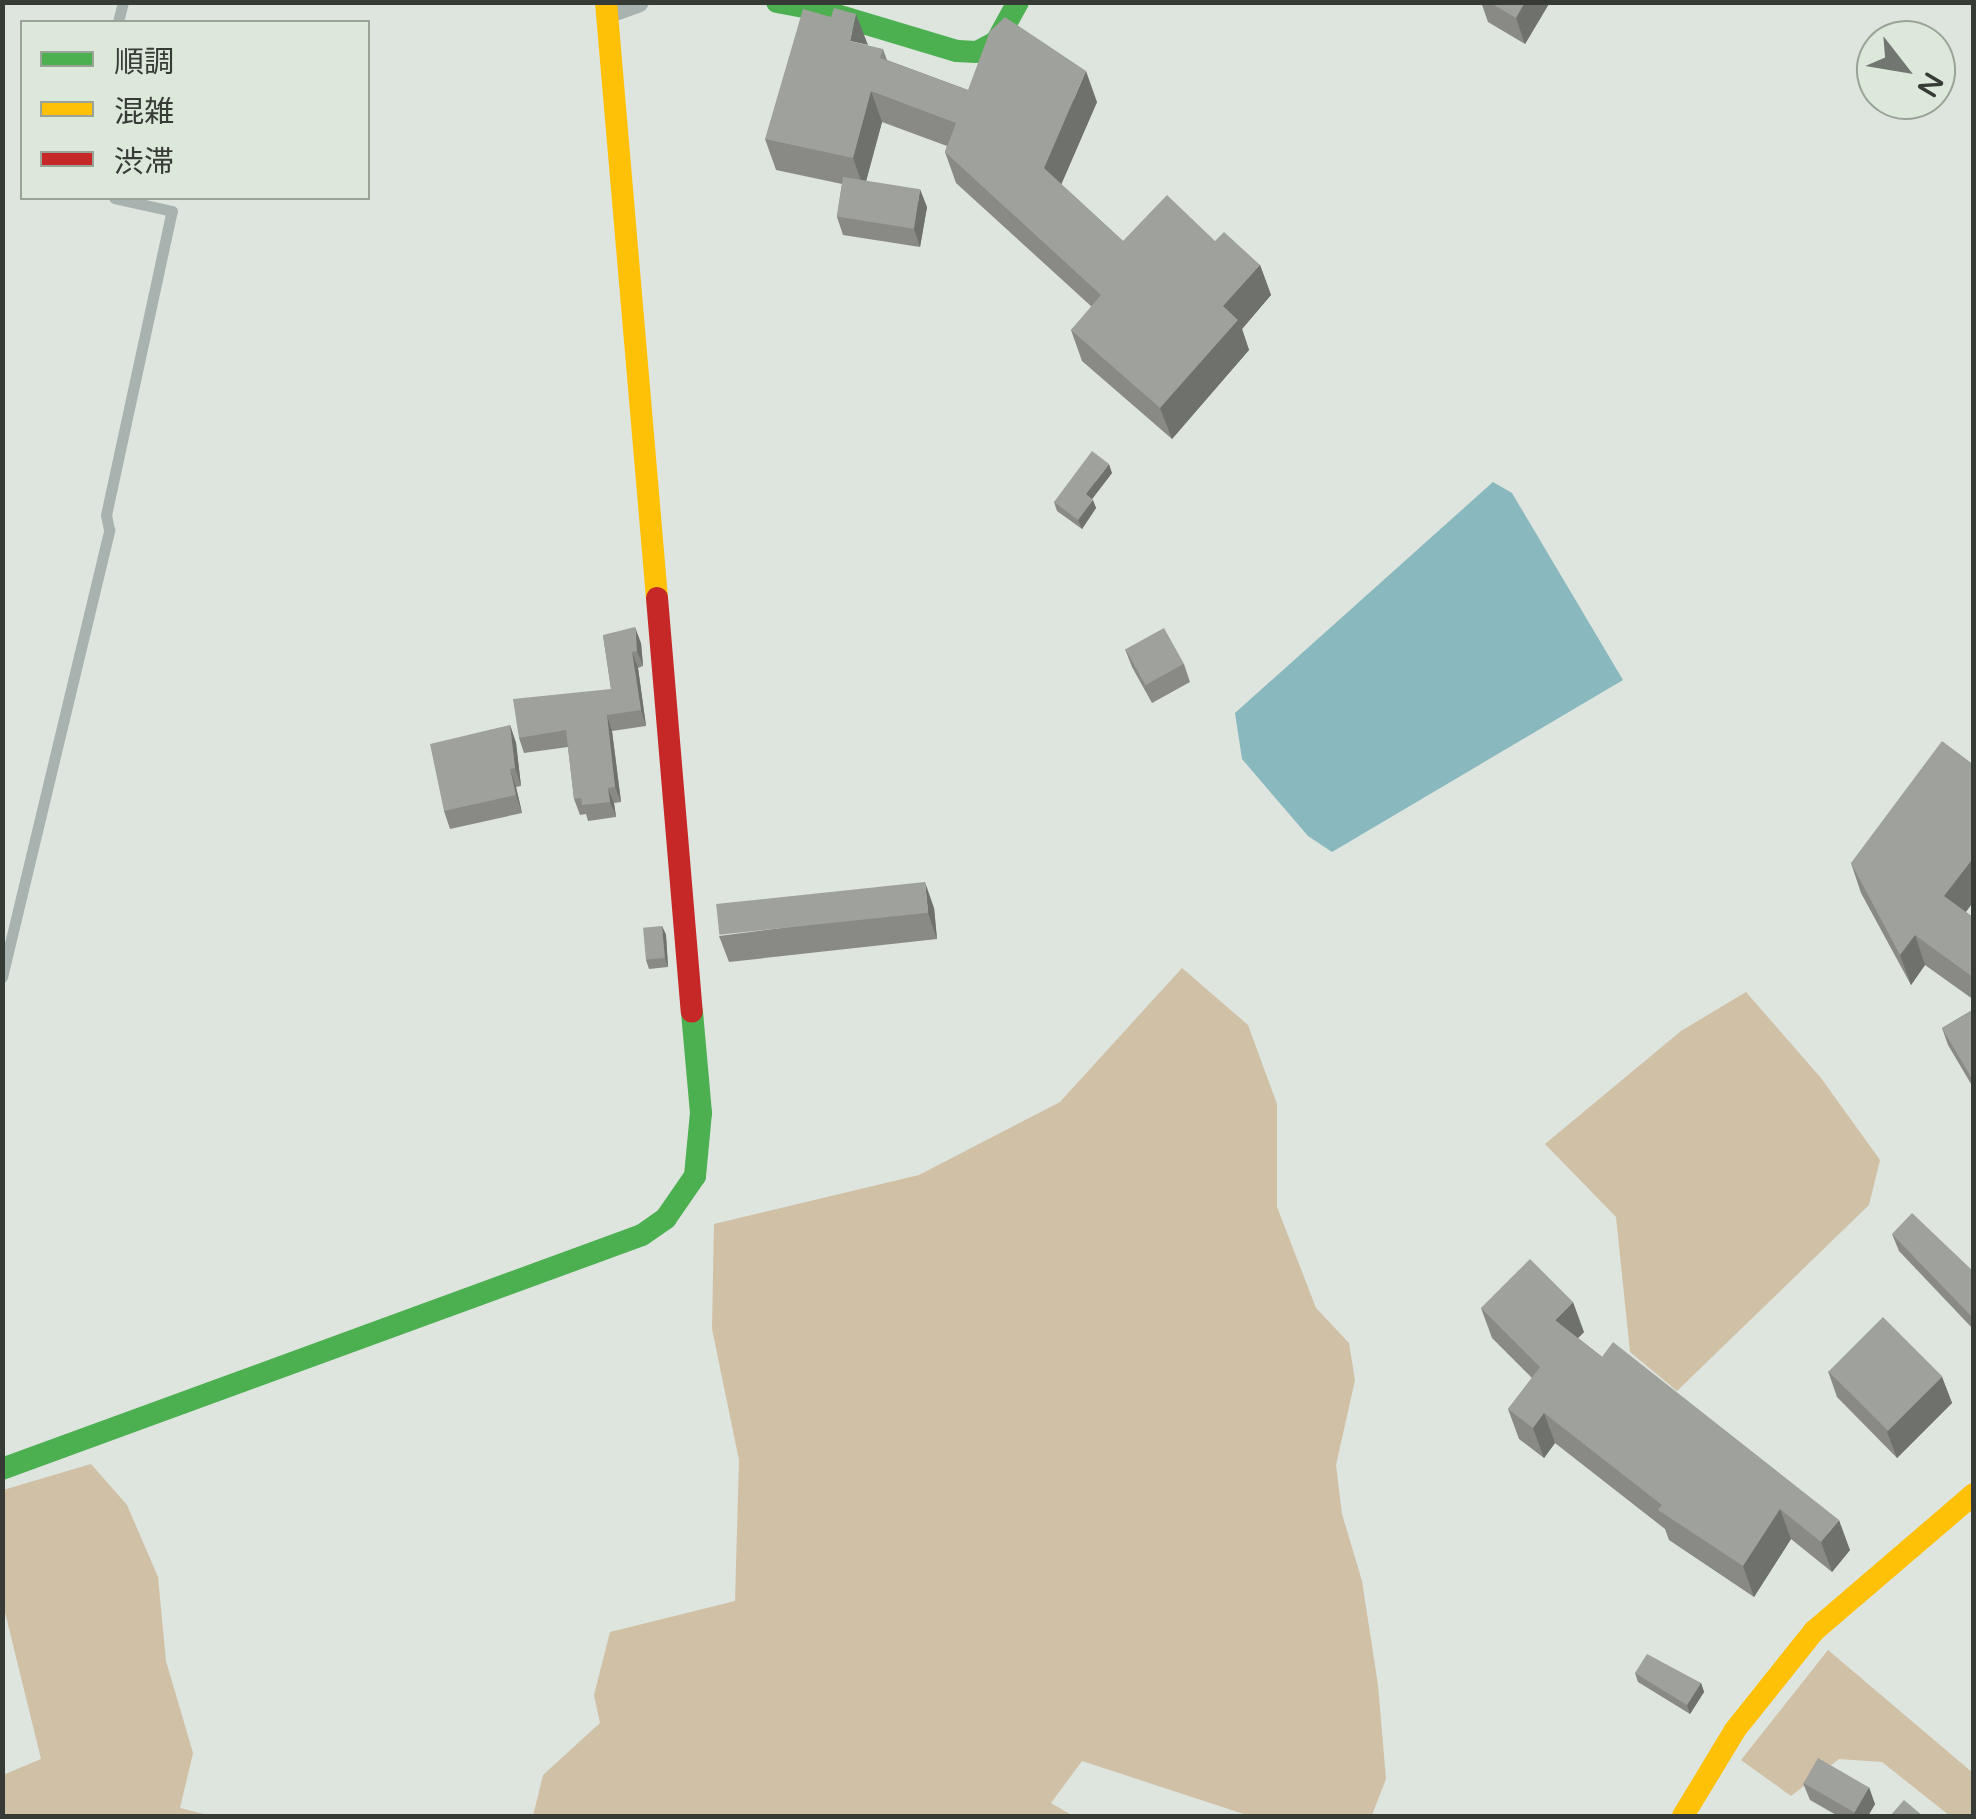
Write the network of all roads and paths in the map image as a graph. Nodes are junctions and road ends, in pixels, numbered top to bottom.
1 (638, 2) edge
2 (777, 2) edge
3 (1018, 2) edge
4 (607, 8) edge
5 (123, 200) edge
6 (2, 976) edge
7 (2, 1469) edge
8 (1974, 1494) edge
9 (1683, 1816) edge

1 - 4 street
2 - 3 street
4 - 7 street
5 - 6 lane
8 - 9 street

